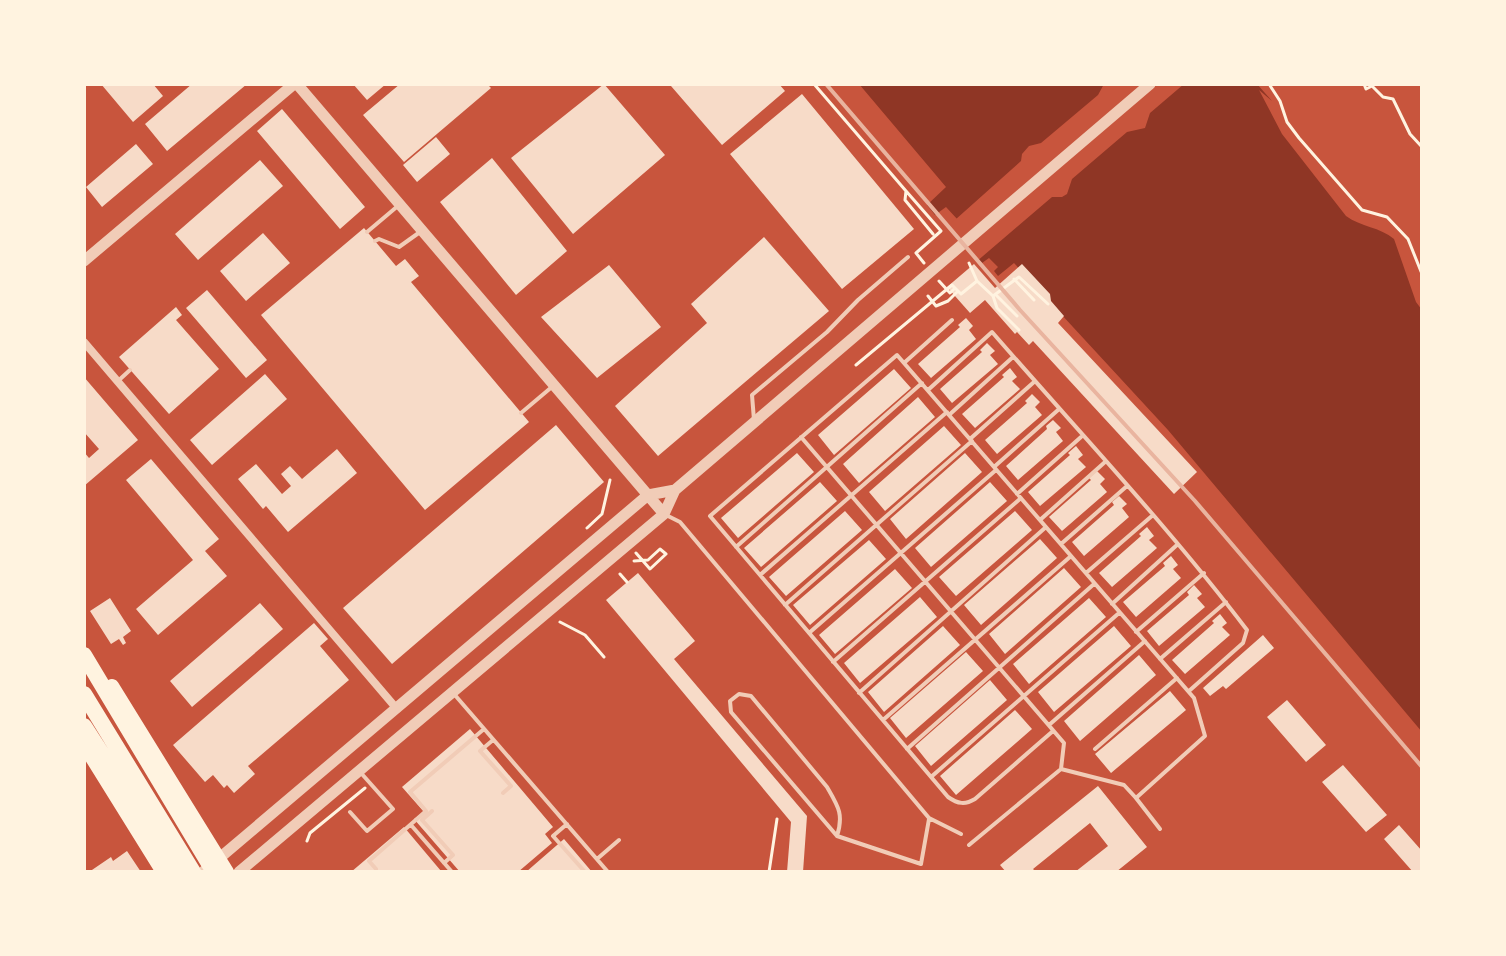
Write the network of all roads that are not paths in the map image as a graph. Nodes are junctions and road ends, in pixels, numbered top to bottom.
1 (296, 84) edge
2 (1150, 84) edge
3 (400, 204) junction
4 (422, 230) junction
5 (367, 232) dead end
6 (375, 241) dead end
7 (908, 257) dead end
8 (84, 261) edge
9 (952, 320) dead end
10 (84, 342) edge
11 (1013, 357) junction
12 (904, 363) junction
13 (130, 370) dead end
14 (118, 381) junction
15 (1034, 382) junction
16 (922, 383) junction
17 (554, 385) junction
18 (928, 390) junction
19 (1059, 410) junction
20 (521, 413) dead end
21 (948, 414) junction
22 (754, 423) junction
23 (801, 437) junction
24 (1082, 437) junction
25 (971, 440) junction
26 (1105, 462) junction
27 (827, 467) junction
28 (995, 468) junction
29 (1127, 486) junction
30 (675, 490) junction
31 (648, 495) junction
32 (851, 496) junction
33 (1019, 496) junction
34 (664, 514) junction
35 (1153, 515) junction
36 (1040, 520) junction
37 (876, 525) junction
38 (1046, 527) junction
39 (1061, 544) junction
40 (1178, 544) junction
41 (736, 547) junction
42 (901, 553) junction
43 (1071, 556) junction
44 (1086, 573) junction
45 (1204, 573) junction
46 (760, 575) junction
47 (925, 582) junction
48 (1095, 584) junction
49 (1226, 602) junction
50 (1112, 604) junction
51 (785, 605) junction
52 (951, 611) junction
53 (1120, 613) junction
54 (1136, 632) junction
55 (809, 633) junction
56 (975, 640) junction
57 (1145, 641) junction
58 (84, 642) edge
59 (84, 655) edge
60 (1160, 659) junction
61 (833, 662) junction
62 (999, 668) junction
63 (1177, 678) junction
64 (452, 692) junction
65 (1189, 692) junction
66 (859, 693) junction
67 (84, 694) edge
68 (1024, 696) junction
69 (397, 709) junction
70 (883, 720) junction
71 (1049, 725) junction
72 (84, 726) edge
73 (484, 729) junction
74 (1053, 731) junction
75 (493, 740) junction
76 (84, 745) edge
77 (907, 749) junction
78 (1095, 749) dead end
79 (1061, 769) junction
80 (360, 771) junction
81 (931, 777) junction
82 (503, 793) dead end
83 (1136, 798) junction
84 (432, 811) dead end
85 (350, 812) dead end
86 (929, 818) junction
87 (567, 824) junction
88 (411, 825) junction
89 (1160, 829) dead end
90 (961, 834) dead end
91 (837, 836) junction
92 (619, 840) dead end
93 (969, 845) dead end
94 (597, 859) junction
95 (444, 863) junction
96 (921, 864) junction
97 (220, 867) edge
98 (376, 869) dead end
99 (163, 872) edge
100 (178, 872) edge
101 (193, 872) edge
102 (203, 872) edge
103 (239, 872) edge
104 (452, 872) edge
105 (585, 872) edge
106 (608, 872) edge
107 (916, 872) edge

1 - 3 street
1 - 8 street
2 - 22 street
3 - 4 street
3 - 5 lane
4 - 6 lane
4 - 17 street
7 - 22 lane
9 - 12 lane
10 - 14 street
11 - 15 lane
11 - 18 lane
11 - 21 lane
12 - 16 lane
12 - 23 lane
13 - 14 lane
14 - 69 street
15 - 19 lane
15 - 25 lane
16 - 18 lane
16 - 27 lane
17 - 20 lane
17 - 31 street
18 - 21 lane
19 - 24 lane
19 - 28 lane
21 - 25 lane
21 - 32 lane
22 - 30 street
23 - 27 lane
23 - 41 lane
24 - 26 lane
24 - 33 lane
25 - 28 lane
25 - 37 lane
26 - 29 lane
26 - 36 lane
27 - 32 lane
27 - 41 lane
28 - 33 lane
28 - 42 lane
29 - 35 lane
29 - 39 lane
30 - 31 street
30 - 34 street
31 - 34 street
31 - 69 street
32 - 37 lane
32 - 46 lane
33 - 36 lane
33 - 47 lane
34 - 64 street
34 - 86 lane
35 - 40 lane
35 - 44 lane
36 - 38 lane
37 - 42 lane
37 - 51 lane
38 - 39 lane
38 - 52 lane
39 - 43 lane
40 - 45 lane
40 - 50 lane
41 - 46 lane
42 - 47 lane
42 - 55 lane
43 - 44 lane
43 - 56 lane
44 - 48 lane
45 - 49 lane
45 - 54 lane
46 - 51 lane
47 - 52 lane
47 - 61 lane
48 - 50 lane
48 - 62 lane
49 - 60 lane
49 - 65 lane
50 - 53 lane
51 - 55 lane
52 - 56 lane
52 - 66 lane
53 - 54 lane
53 - 68 lane
54 - 57 lane
55 - 61 lane
56 - 62 lane
56 - 70 lane
57 - 60 lane
57 - 71 lane
58 - 97 main road
59 - 97 highway
60 - 63 lane
61 - 66 lane
62 - 68 lane
62 - 77 lane
63 - 65 lane
63 - 78 lane
64 - 73 lane
64 - 80 street
65 - 83 lane
66 - 70 lane
67 - 101 highway
68 - 71 lane
68 - 81 lane
69 - 97 street
70 - 77 lane
71 - 74 lane
72 - 100 highway
73 - 75 lane
73 - 88 lane
74 - 79 lane
74 - 81 lane
75 - 82 lane
75 - 87 lane
76 - 99 main road
77 - 81 lane
79 - 83 lane
79 - 93 lane
80 - 85 lane
80 - 103 street
83 - 89 lane
84 - 95 lane
86 - 90 lane
86 - 96 lane
87 - 94 lane
87 - 105 lane
88 - 95 lane
88 - 98 lane
91 - 91 lane
91 - 96 lane
92 - 94 lane
94 - 106 lane
95 - 104 lane
96 - 107 lane
97 - 102 street

